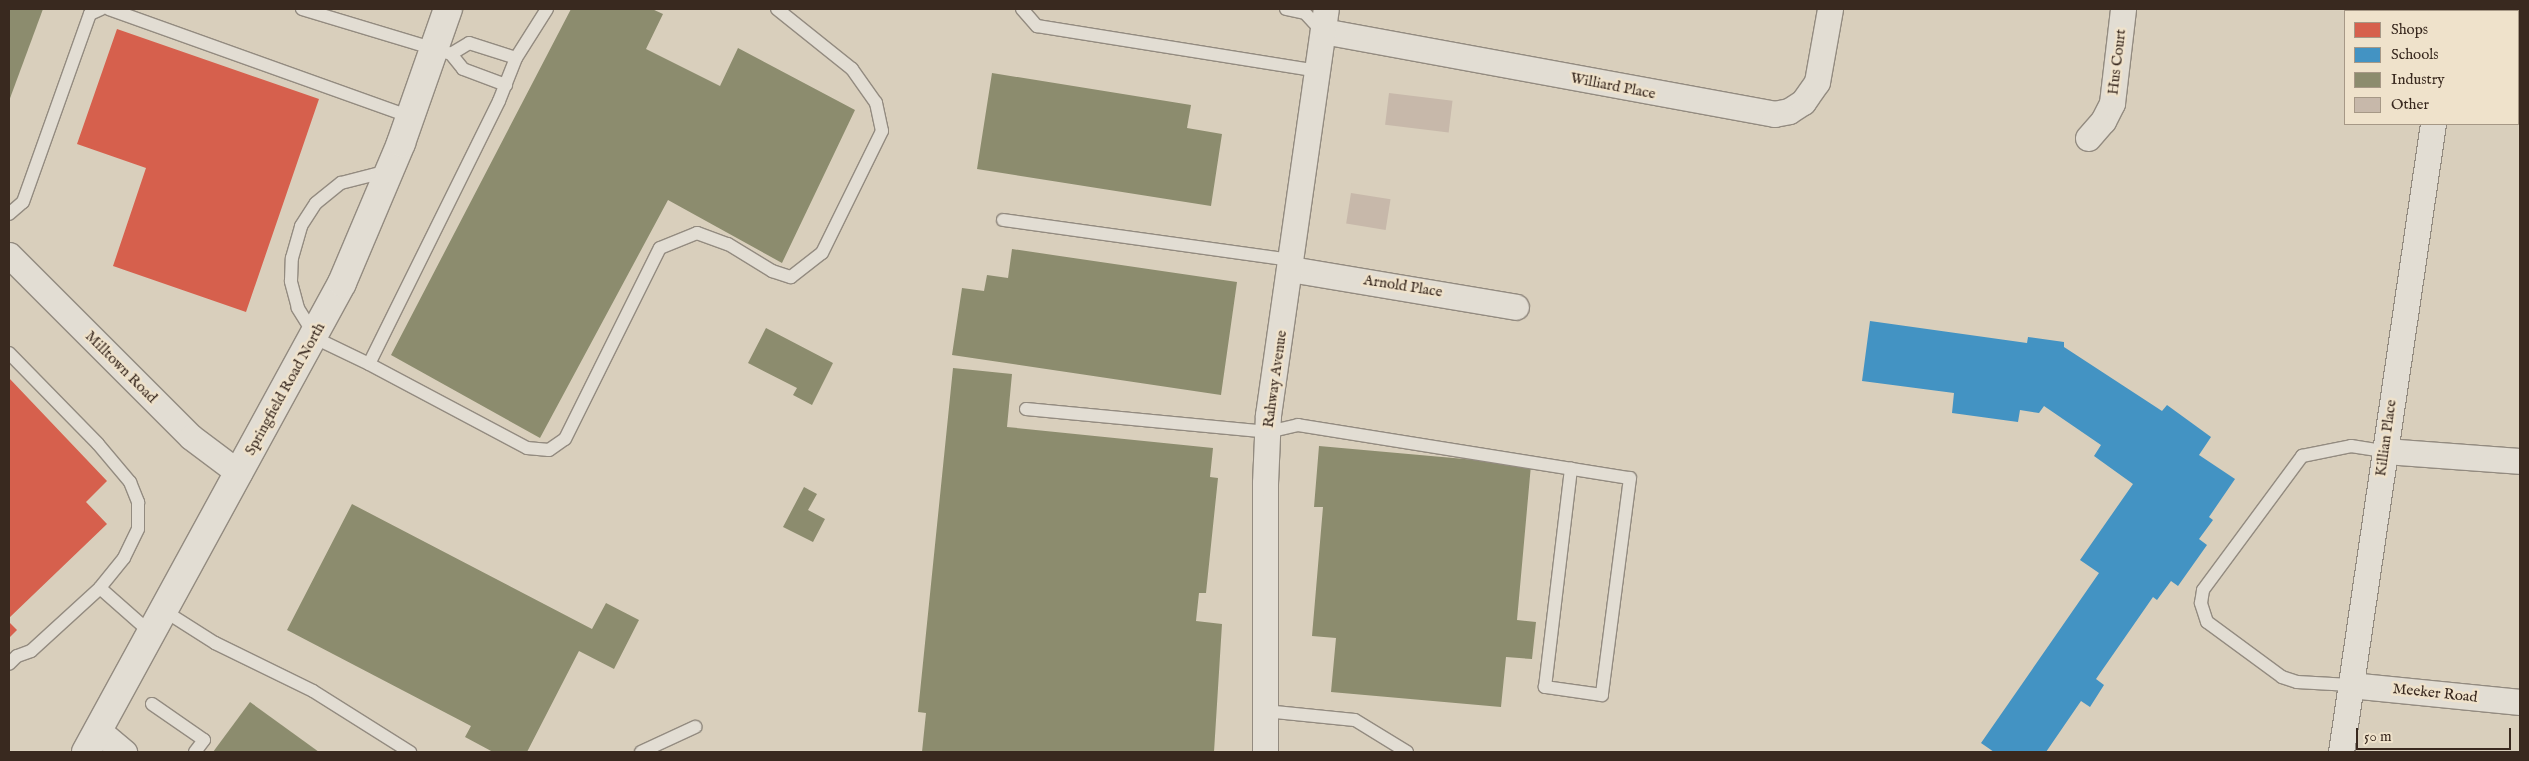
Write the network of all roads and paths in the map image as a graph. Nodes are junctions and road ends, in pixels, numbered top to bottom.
1 (101, 9) edge
2 (109, 9) edge
3 (302, 9) edge
4 (448, 9) edge
5 (547, 9) edge
6 (777, 9) edge
7 (1022, 9) edge
8 (1286, 9) edge
9 (1830, 9) edge
10 (2123, 9) edge
11 (1324, 20) edge
12 (442, 52) junction
13 (516, 58) junction
14 (1317, 71) junction
15 (506, 85) junction
16 (411, 117) junction
17 (2433, 125) edge
18 (2088, 138) dead end
19 (391, 171) junction
20 (9, 214) edge
21 (1003, 220) dead end
22 (9, 255) edge
23 (1291, 264) junction
24 (1516, 306) dead end
25 (314, 336) junction
26 (9, 353) edge
27 (369, 364) junction
28 (1026, 409) dead end
29 (1268, 432) junction
30 (2384, 451) junction
31 (2520, 461) edge
32 (1571, 469) junction
33 (239, 473) junction
34 (100, 588) junction
35 (157, 622) junction
36 (9, 664) edge
37 (2350, 685) junction
38 (2520, 702) edge
39 (152, 704) dead end
40 (1265, 711) junction
41 (695, 727) dead end
42 (92, 742) edge
43 (124, 752) edge
44 (195, 752) edge
45 (410, 752) edge
46 (641, 752) edge
47 (1264, 752) edge
48 (1407, 752) edge
49 (2341, 752) edge

1 - 20 lane
2 - 16 lane
3 - 12 lane
4 - 12 street, Springfield Road North
5 - 13 lane
6 - 27 lane
7 - 14 lane
8 - 11 lane
9 - 11 street, Williard Place
10 - 18 street, Hus Court
11 - 14 street, Rahway Avenue
12 - 13 lane
12 - 15 lane
12 - 16 street, Springfield Road North
13 - 15 lane
14 - 23 street, Rahway Avenue
15 - 27 lane
16 - 19 street, Springfield Road North
17 - 30 street, Killian Place
19 - 25 street, Springfield Road North
19 - 25 lane
21 - 23 lane
22 - 33 street, Milltown Road
23 - 24 street, Arnold Place
23 - 29 street, Rahway Avenue
25 - 27 lane
25 - 33 street, Springfield Road North
26 - 34 lane
28 - 29 lane
29 - 32 lane
29 - 40 street, Rahway Avenue
30 - 31 street
30 - 37 street, Killian Place
30 - 37 lane
32 - 32 lane
33 - 35 street, Springfield Road North
34 - 35 lane
34 - 36 lane
35 - 42 street, Springfield Road North
35 - 45 lane
37 - 38 street, Meeker Road
37 - 49 street, Killian Place
39 - 44 lane
40 - 47 street, Rahway Avenue
40 - 48 lane
41 - 46 lane
42 - 43 street

